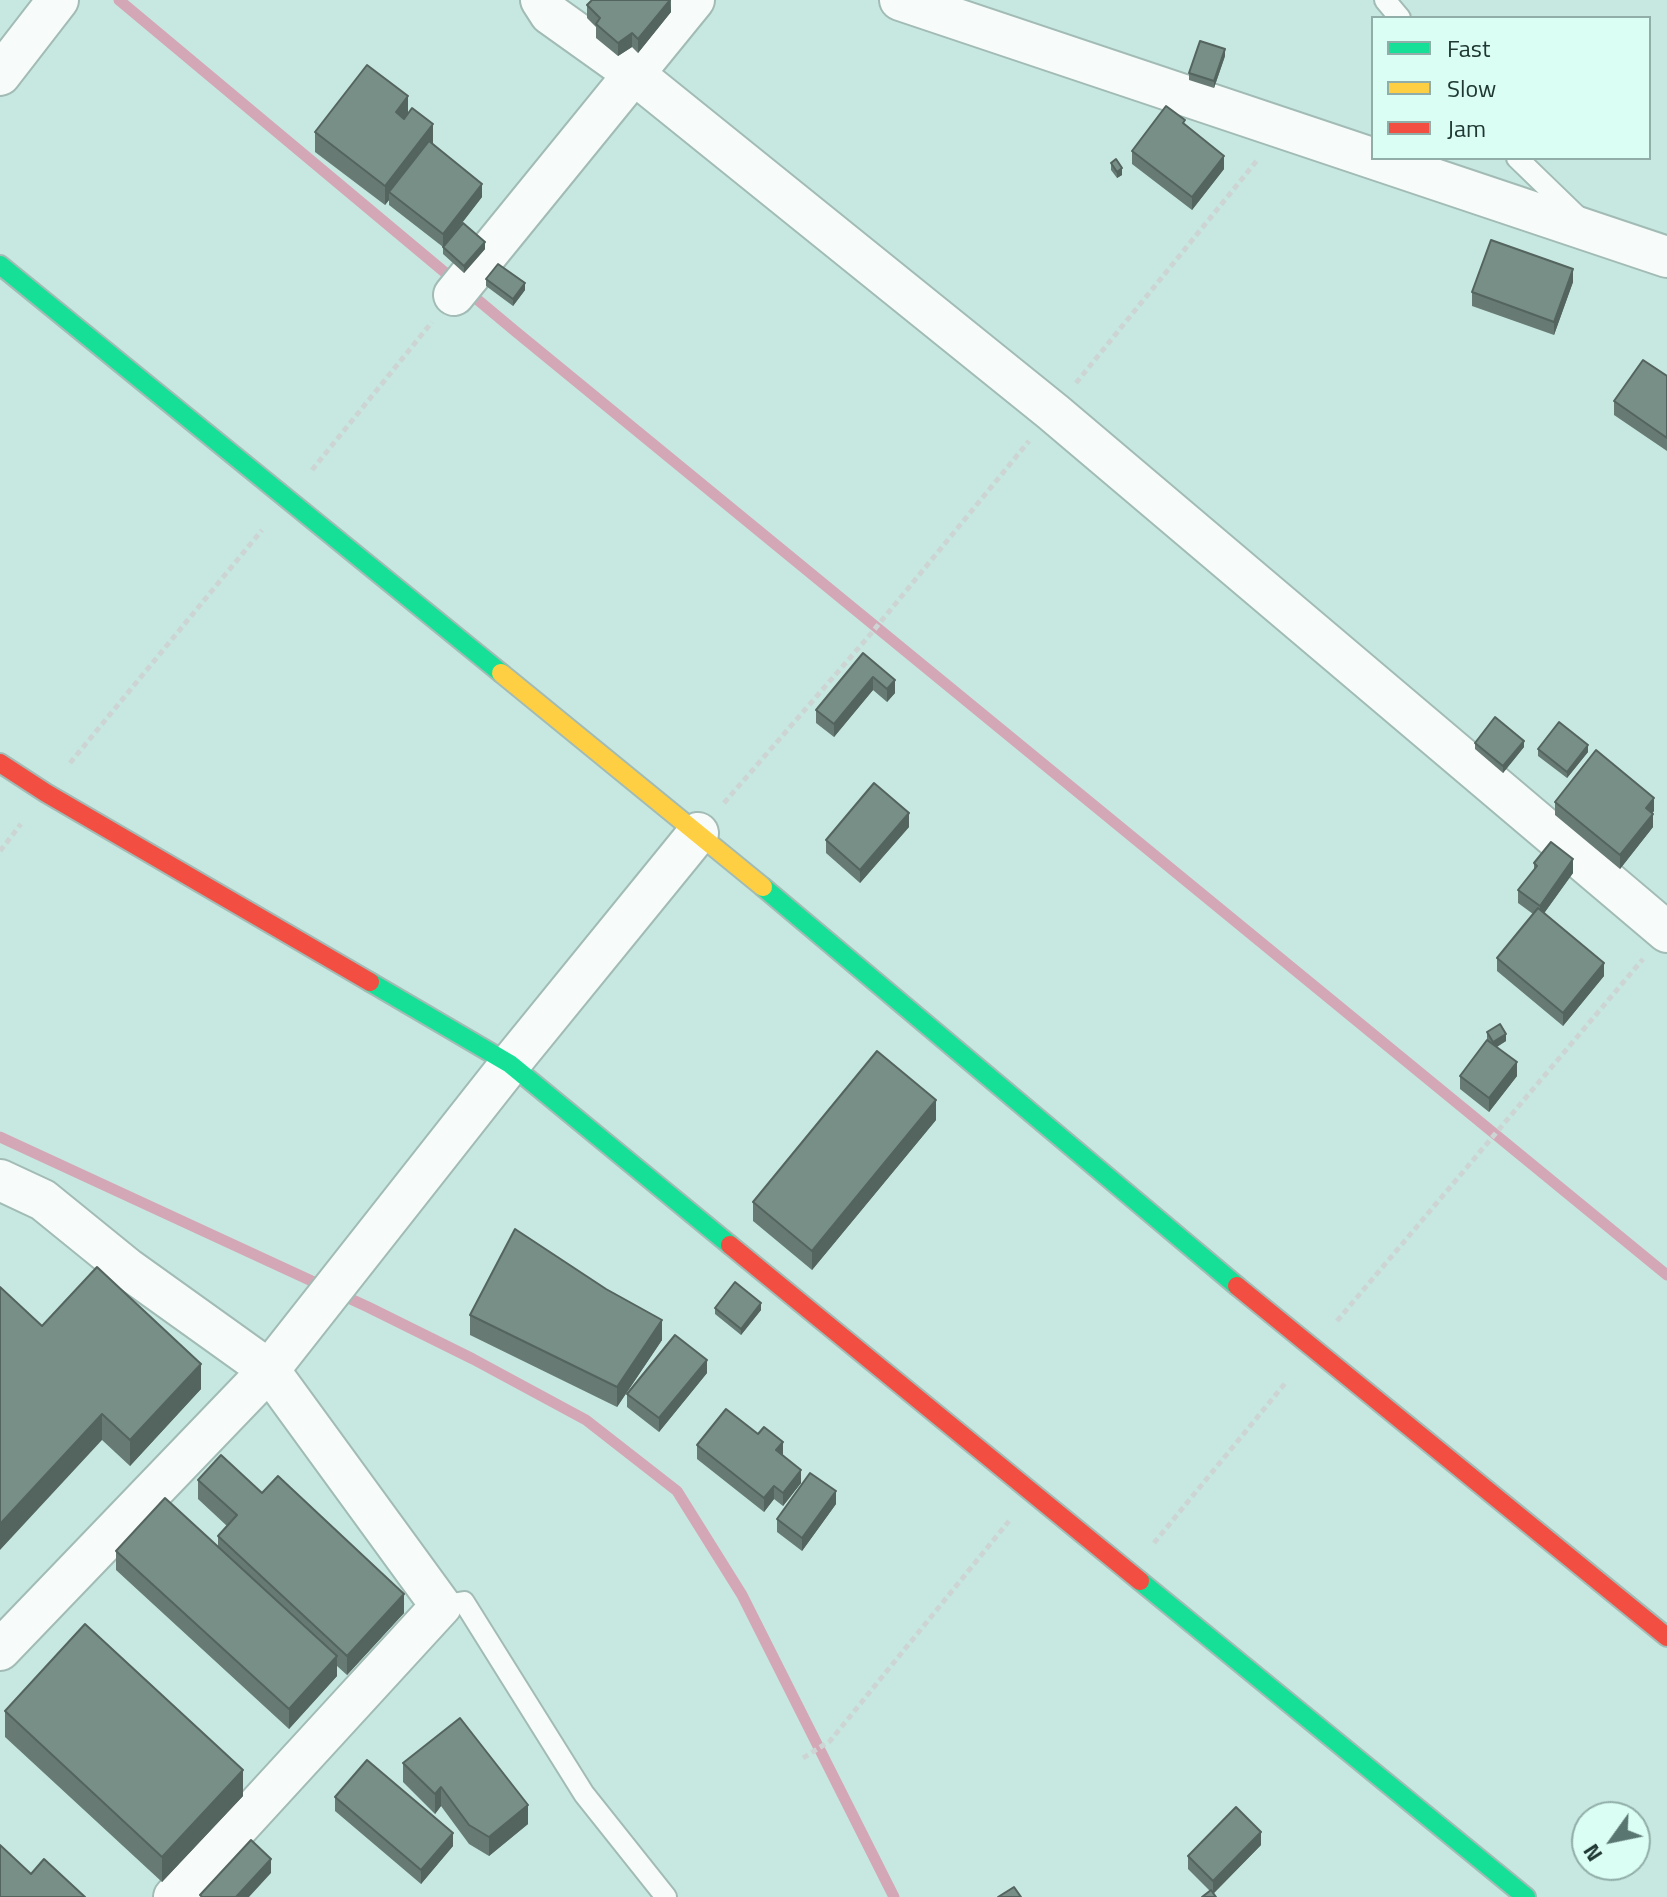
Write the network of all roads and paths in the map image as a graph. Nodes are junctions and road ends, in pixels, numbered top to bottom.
1 (58, 0) edge
2 (541, 0) edge
3 (694, 0) edge
4 (900, 0) edge
5 (1385, 0) edge
6 (1398, 16) edge
7 (634, 74) junction
8 (0, 75) edge
9 (1282, 129) junction
10 (1371, 159) edge
11 (1375, 160) edge
12 (1519, 160) edge
13 (1594, 233) junction
14 (1667, 257) edge
15 (0, 265) edge
16 (461, 287) joint
17 (1053, 412) junction
18 (289, 498) junction
19 (0, 763) edge
20 (46, 793) junction
21 (698, 833) junction
22 (1667, 932) edge
23 (510, 1064) junction
24 (1487, 1146) dead end
25 (0, 1180) edge
26 (269, 1370) junction
27 (1032, 1492) junction
28 (441, 1606) junction
29 (1667, 1637) edge
30 (0, 1650) edge
31 (803, 1758) dead end
32 (174, 1897) edge
33 (666, 1897) edge
34 (1526, 1897) edge

1 - 8 street
2 - 7 street
3 - 7 street
4 - 9 street
5 - 6 lane
7 - 16 street
7 - 17 street
9 - 10 street
9 - 17 path
11 - 13 street
12 - 13 lane
13 - 14 street
15 - 18 street
16 - 18 path
17 - 21 path
17 - 22 street
18 - 20 path
18 - 21 street
19 - 20 street
20 - 23 street
21 - 23 street
21 - 29 street
22 - 24 path
23 - 26 street
23 - 27 street
25 - 26 street
26 - 28 street
26 - 30 street
27 - 31 path
27 - 34 street
28 - 32 street
28 - 33 lane

